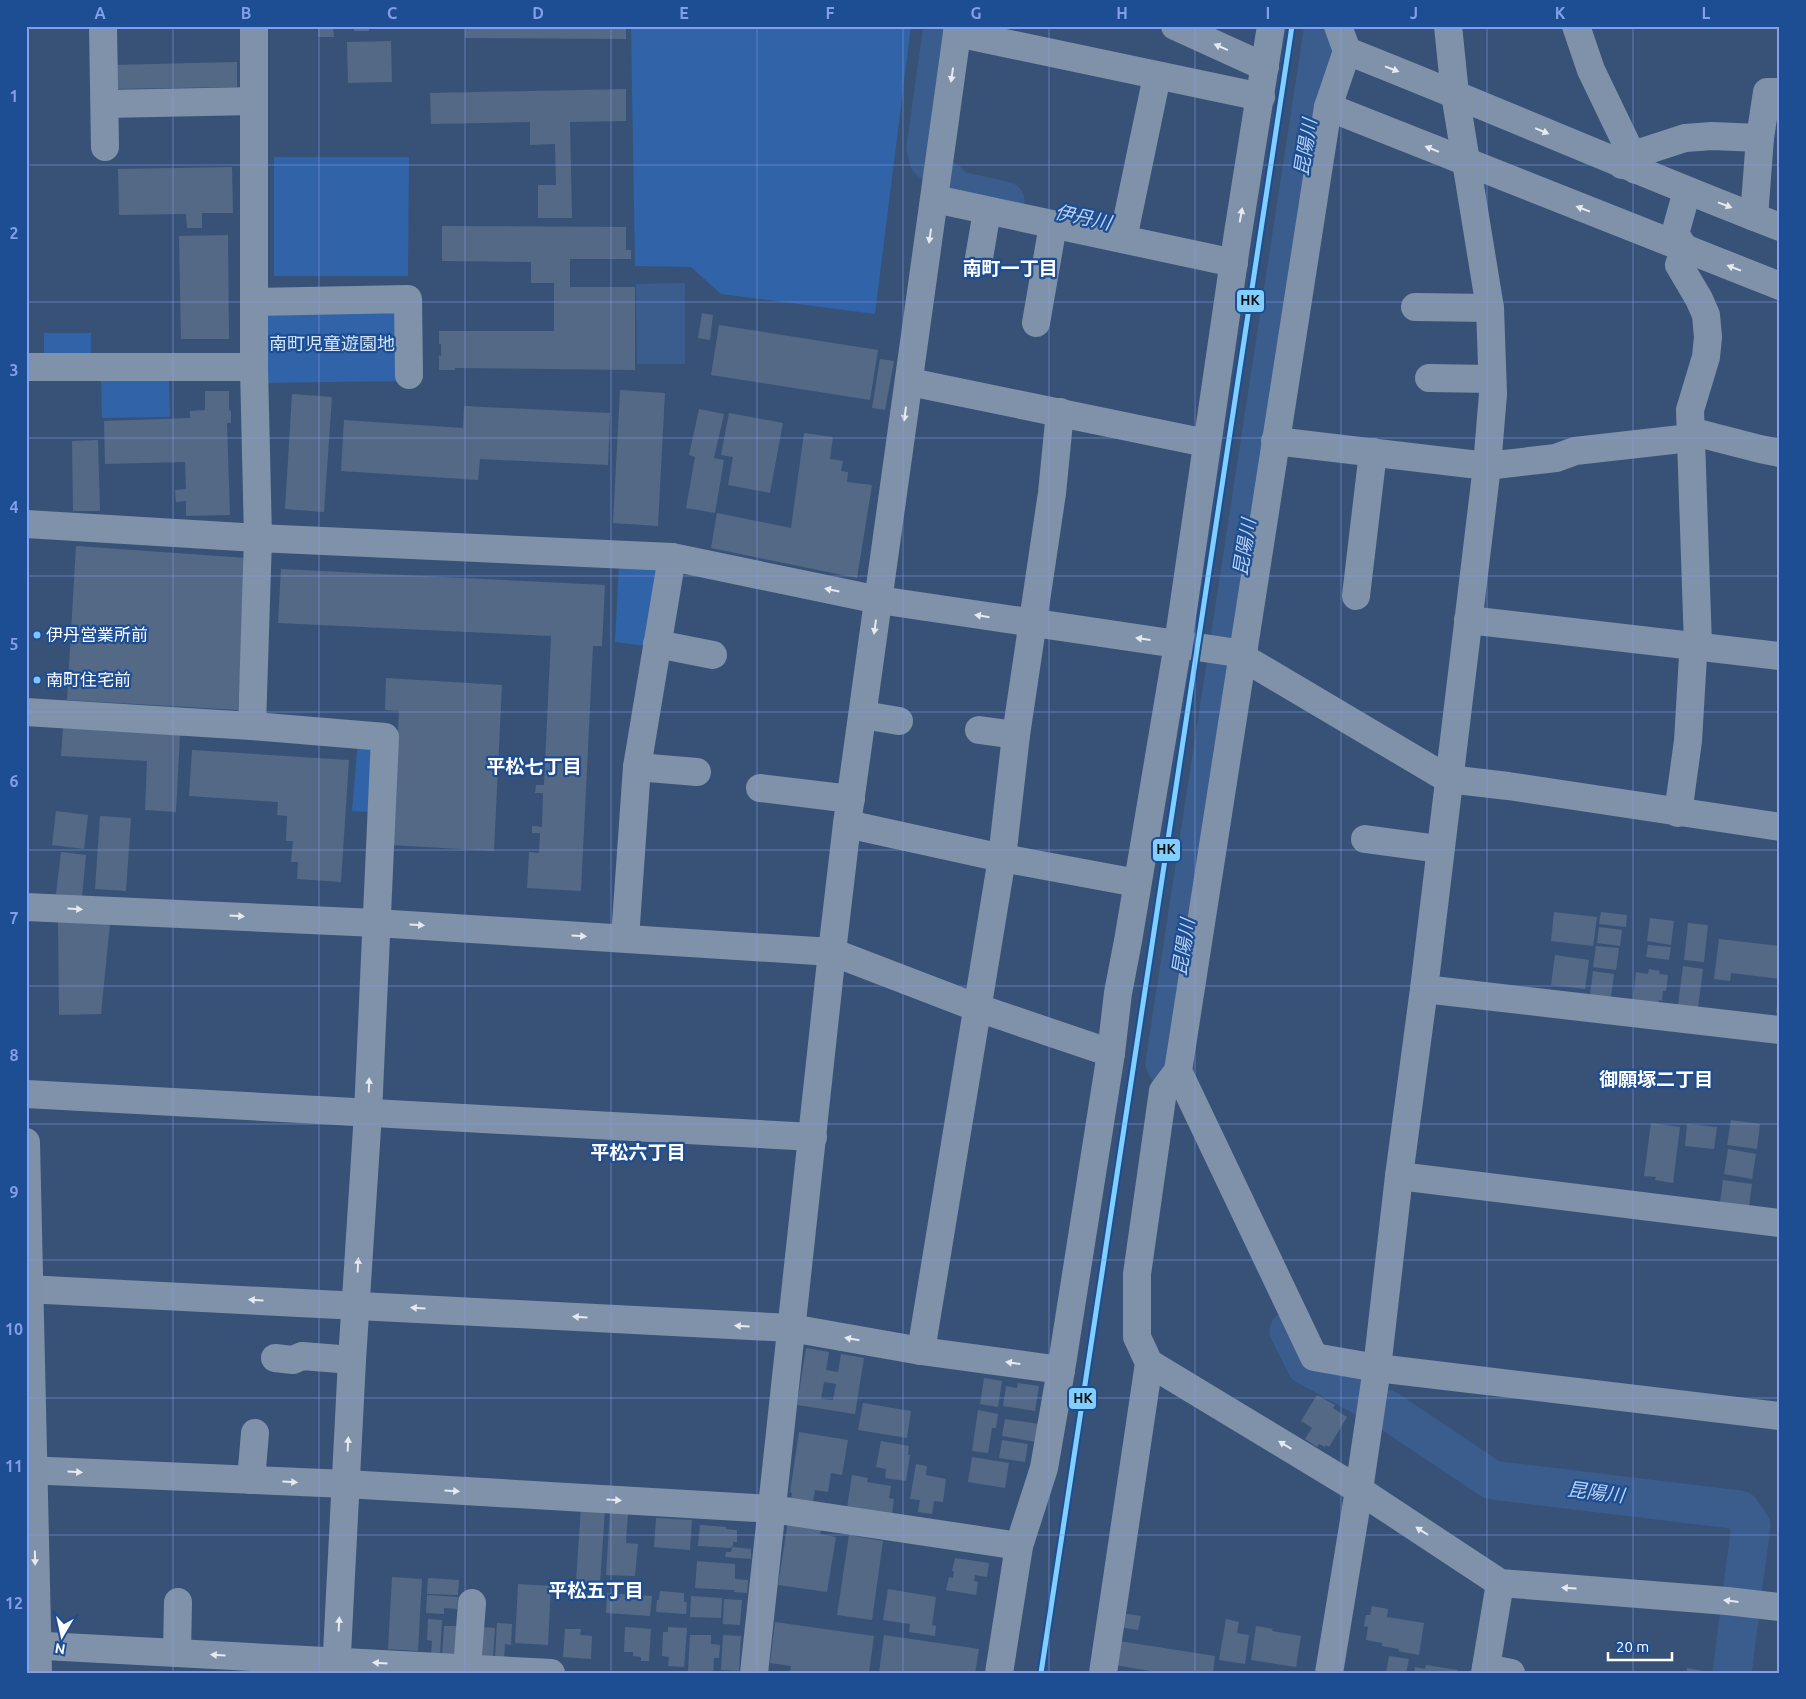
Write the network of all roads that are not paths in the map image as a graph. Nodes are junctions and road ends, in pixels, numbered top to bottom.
1 (103, 26) edge
2 (254, 26) edge
3 (1175, 26) edge
4 (1271, 26) edge
5 (1448, 26) edge
6 (1576, 26) edge
7 (958, 30) edge
8 (1342, 39) edge
9 (1265, 67) junction
10 (1156, 76) junction
11 (1780, 92) edge
12 (1455, 94) junction
13 (1261, 97) junction
14 (254, 101) junction
15 (105, 104) junction
16 (1328, 107) junction
17 (1760, 138) junction
18 (105, 146) dead end
19 (1467, 164) junction
20 (1629, 168) junction
21 (1687, 191) junction
22 (935, 200) junction
23 (987, 211) junction
24 (1754, 217) junction
25 (1053, 225) junction
26 (1780, 227) edge
27 (1123, 239) junction
28 (1685, 249) junction
29 (979, 258) dead end
30 (1234, 263) junction
31 (1780, 286) edge
32 (254, 302) junction
33 (1415, 307) dead end
34 (1490, 308) junction
35 (1036, 322) dead end
36 (26, 366) edge
37 (254, 367) junction
38 (409, 375) dead end
39 (1429, 378) dead end
40 (1492, 380) junction
41 (910, 382) junction
42 (1060, 412) junction
43 (1690, 434) junction
44 (1275, 441) junction
45 (1206, 443) junction
46 (1373, 452) junction
47 (1780, 453) edge
48 (1487, 466) junction
49 (26, 524) edge
50 (258, 538) junction
51 (672, 557) junction
52 (1356, 596) dead end
53 (879, 600) junction
54 (1468, 620) junction
55 (1033, 624) junction
56 (657, 644) junction
57 (1178, 644) junction
58 (1698, 646) junction
59 (713, 655) dead end
60 (1780, 656) edge
61 (1242, 657) junction
62 (26, 712) edge
63 (863, 715) junction
64 (899, 721) dead end
65 (252, 726) junction
66 (979, 730) dead end
67 (1016, 735) junction
68 (636, 767) junction
69 (697, 772) dead end
70 (1448, 779) junction
71 (760, 788) dead end
72 (849, 812) junction
73 (1678, 813) junction
74 (1780, 827) edge
75 (1365, 839) dead end
76 (1440, 849) junction
77 (1002, 858) junction
78 (1138, 883) junction
79 (26, 907) edge
80 (376, 923) junction
81 (625, 938) junction
82 (832, 952) junction
83 (1424, 989) junction
84 (978, 1008) junction
85 (1780, 1030) edge
86 (1111, 1053) junction
87 (1178, 1072) junction
88 (26, 1094) edge
89 (368, 1113) junction
90 (813, 1137) junction
91 (26, 1142) edge
92 (1399, 1176) junction
93 (1780, 1223) edge
94 (28, 1289) edge
95 (356, 1305) junction
96 (791, 1328) junction
97 (920, 1351) junction
98 (275, 1358) dead end
99 (352, 1360) junction
100 (1149, 1363) junction
101 (1378, 1368) junction
102 (1061, 1370) junction
103 (1780, 1416) edge
104 (255, 1433) dead end
105 (30, 1470) edge
106 (251, 1480) junction
107 (346, 1484) junction
108 (1359, 1490) junction
109 (772, 1509) junction
110 (1019, 1546) junction
111 (1500, 1583) junction
112 (178, 1602) dead end
113 (472, 1603) dead end
114 (1780, 1607) edge
115 (32, 1646) edge
116 (177, 1653) junction
117 (337, 1667) edge
118 (467, 1668) junction
119 (1494, 1671) edge
120 (38, 1673) edge
121 (551, 1673) edge
122 (754, 1673) edge
123 (1000, 1673) edge
124 (1103, 1673) edge
125 (1329, 1673) edge

1 - 15 street
2 - 14 street
9 -> 3 street
4 - 9 street
5 - 12 street
6 - 20 street
7 - 10 street
7 -> 22 street
8 -> 12 street
8 - 16 street
9 - 13 street
10 - 13 street
10 - 27 street
11 - 17 street
12 - 19 street
12 -> 20 street
30 -> 13 street
14 - 15 street
14 - 32 street
15 - 18 street
19 -> 16 street
16 - 44 street
17 - 20 street
17 - 24 street
28 -> 19 street
19 - 34 street
20 - 21 street
21 -> 24 street
21 - 28 street
22 - 23 street
22 -> 41 street
23 - 25 street
23 - 29 street
24 - 26 street
25 - 27 street
25 - 35 street
27 - 30 street
31 -> 28 street
28 - 43 street
30 - 45 street
32 - 37 street
32 - 38 street
33 - 34 street
34 - 40 street
36 - 37 street
37 - 50 street
39 - 40 street
40 - 48 street
41 - 42 street
41 -> 53 street
42 - 45 street
42 - 55 street
43 - 47 street
43 - 48 street
43 - 58 street
44 - 46 street
44 - 61 street
45 - 57 street
46 - 48 street
46 - 52 street
48 - 54 street
49 - 50 street
50 - 51 street
50 - 65 street
53 -> 51 street
51 - 56 street
55 -> 53 street
53 -> 63 street
54 - 58 street
54 - 70 street
57 -> 55 street
55 - 67 street
56 - 59 street
56 - 68 street
57 - 61 street
57 - 78 street
58 - 60 street
58 - 73 street
61 - 70 street
61 - 87 street
62 - 65 street
63 - 64 street
63 - 72 street
65 - 80 street
66 - 67 street
67 - 77 street
68 - 69 street
68 - 81 street
70 - 73 street
70 - 76 street
71 - 72 street
72 - 77 street
72 - 82 street
73 - 74 street
75 - 76 street
76 - 83 street
77 - 78 street
77 - 84 street
78 - 86 street
79 -> 80 street
80 -> 81 street
89 -> 80 street
81 - 82 street
82 - 84 street
82 - 90 street
83 - 85 street
83 - 92 street
84 - 86 street
84 - 97 street
86 - 102 street
87 - 100 street
87 - 101 street
88 - 89 street
89 - 90 street
95 -> 89 street
90 - 96 street
91 - 94 main road
92 - 93 street
92 - 101 street
95 -> 94 street
94 - 105 main road
96 -> 95 street
95 - 99 street
97 -> 96 street
96 - 109 street
102 -> 97 street
98 - 99 street
107 -> 99 street
108 -> 100 street
100 - 124 street
101 - 103 street
101 - 108 street
102 - 110 street
104 - 106 street
105 -> 106 street
105 -> 115 main road
106 -> 107 street
107 -> 109 street
117 -> 107 street
111 -> 108 street
108 - 125 street
109 - 110 street
109 - 122 street
110 - 123 street
114 -> 111 street
111 - 119 street
112 - 116 street
113 - 118 street
115 - 116 street
115 - 120 main road
117 -> 116 street
118 -> 117 street
118 - 121 street

